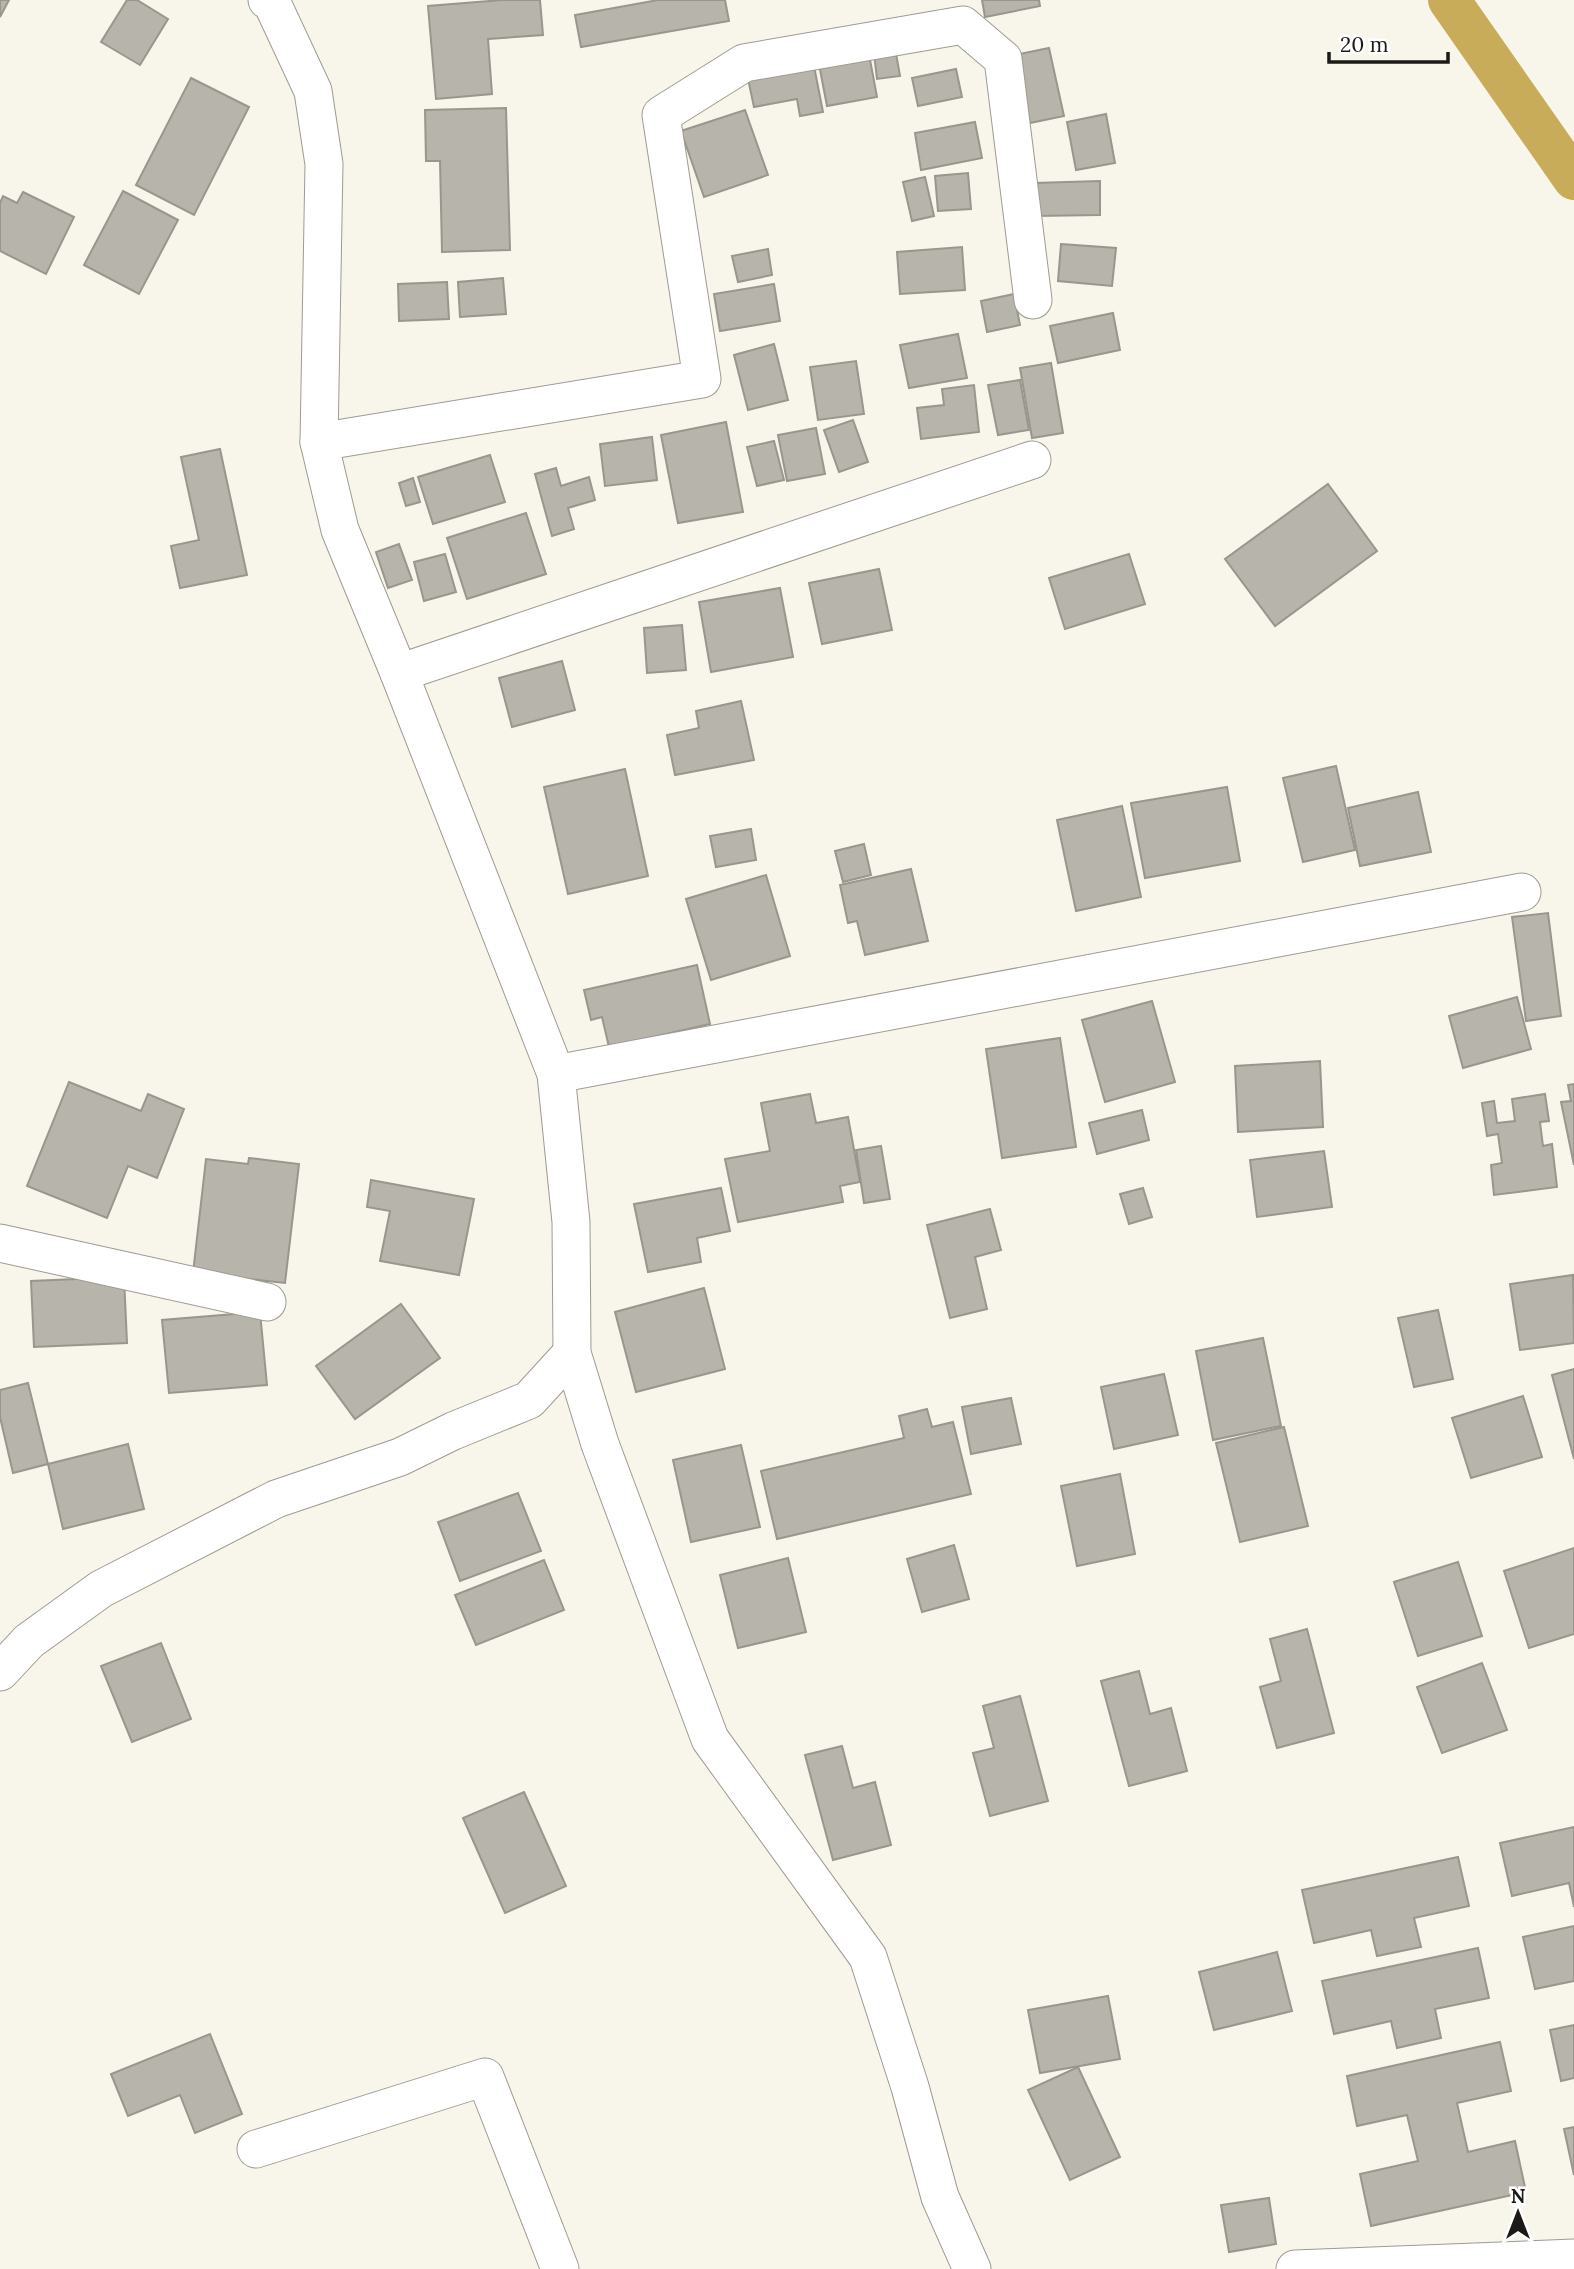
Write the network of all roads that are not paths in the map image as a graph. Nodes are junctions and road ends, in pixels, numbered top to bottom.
1 (272, 1) edge
2 (1033, 300) dead end
3 (319, 442) junction
4 (1032, 460) dead end
5 (399, 673) junction
6 (1522, 892) dead end
7 (556, 1074) junction
8 (0, 1243) edge
9 (267, 1302) dead end
10 (572, 1353) junction
11 (0, 1672) edge
12 (256, 2149) dead end
13 (1574, 2258) edge
14 (1487, 2265) edge
15 (561, 2269) edge
16 (972, 2269) edge
17 (1295, 2269) edge

1 - 3 street
2 - 3 street
3 - 5 street
4 - 5 street
5 - 7 street
6 - 7 street
7 - 10 street
8 - 9 street
10 - 11 street
10 - 16 street
12 - 15 street
13 - 14 street
14 - 17 street

